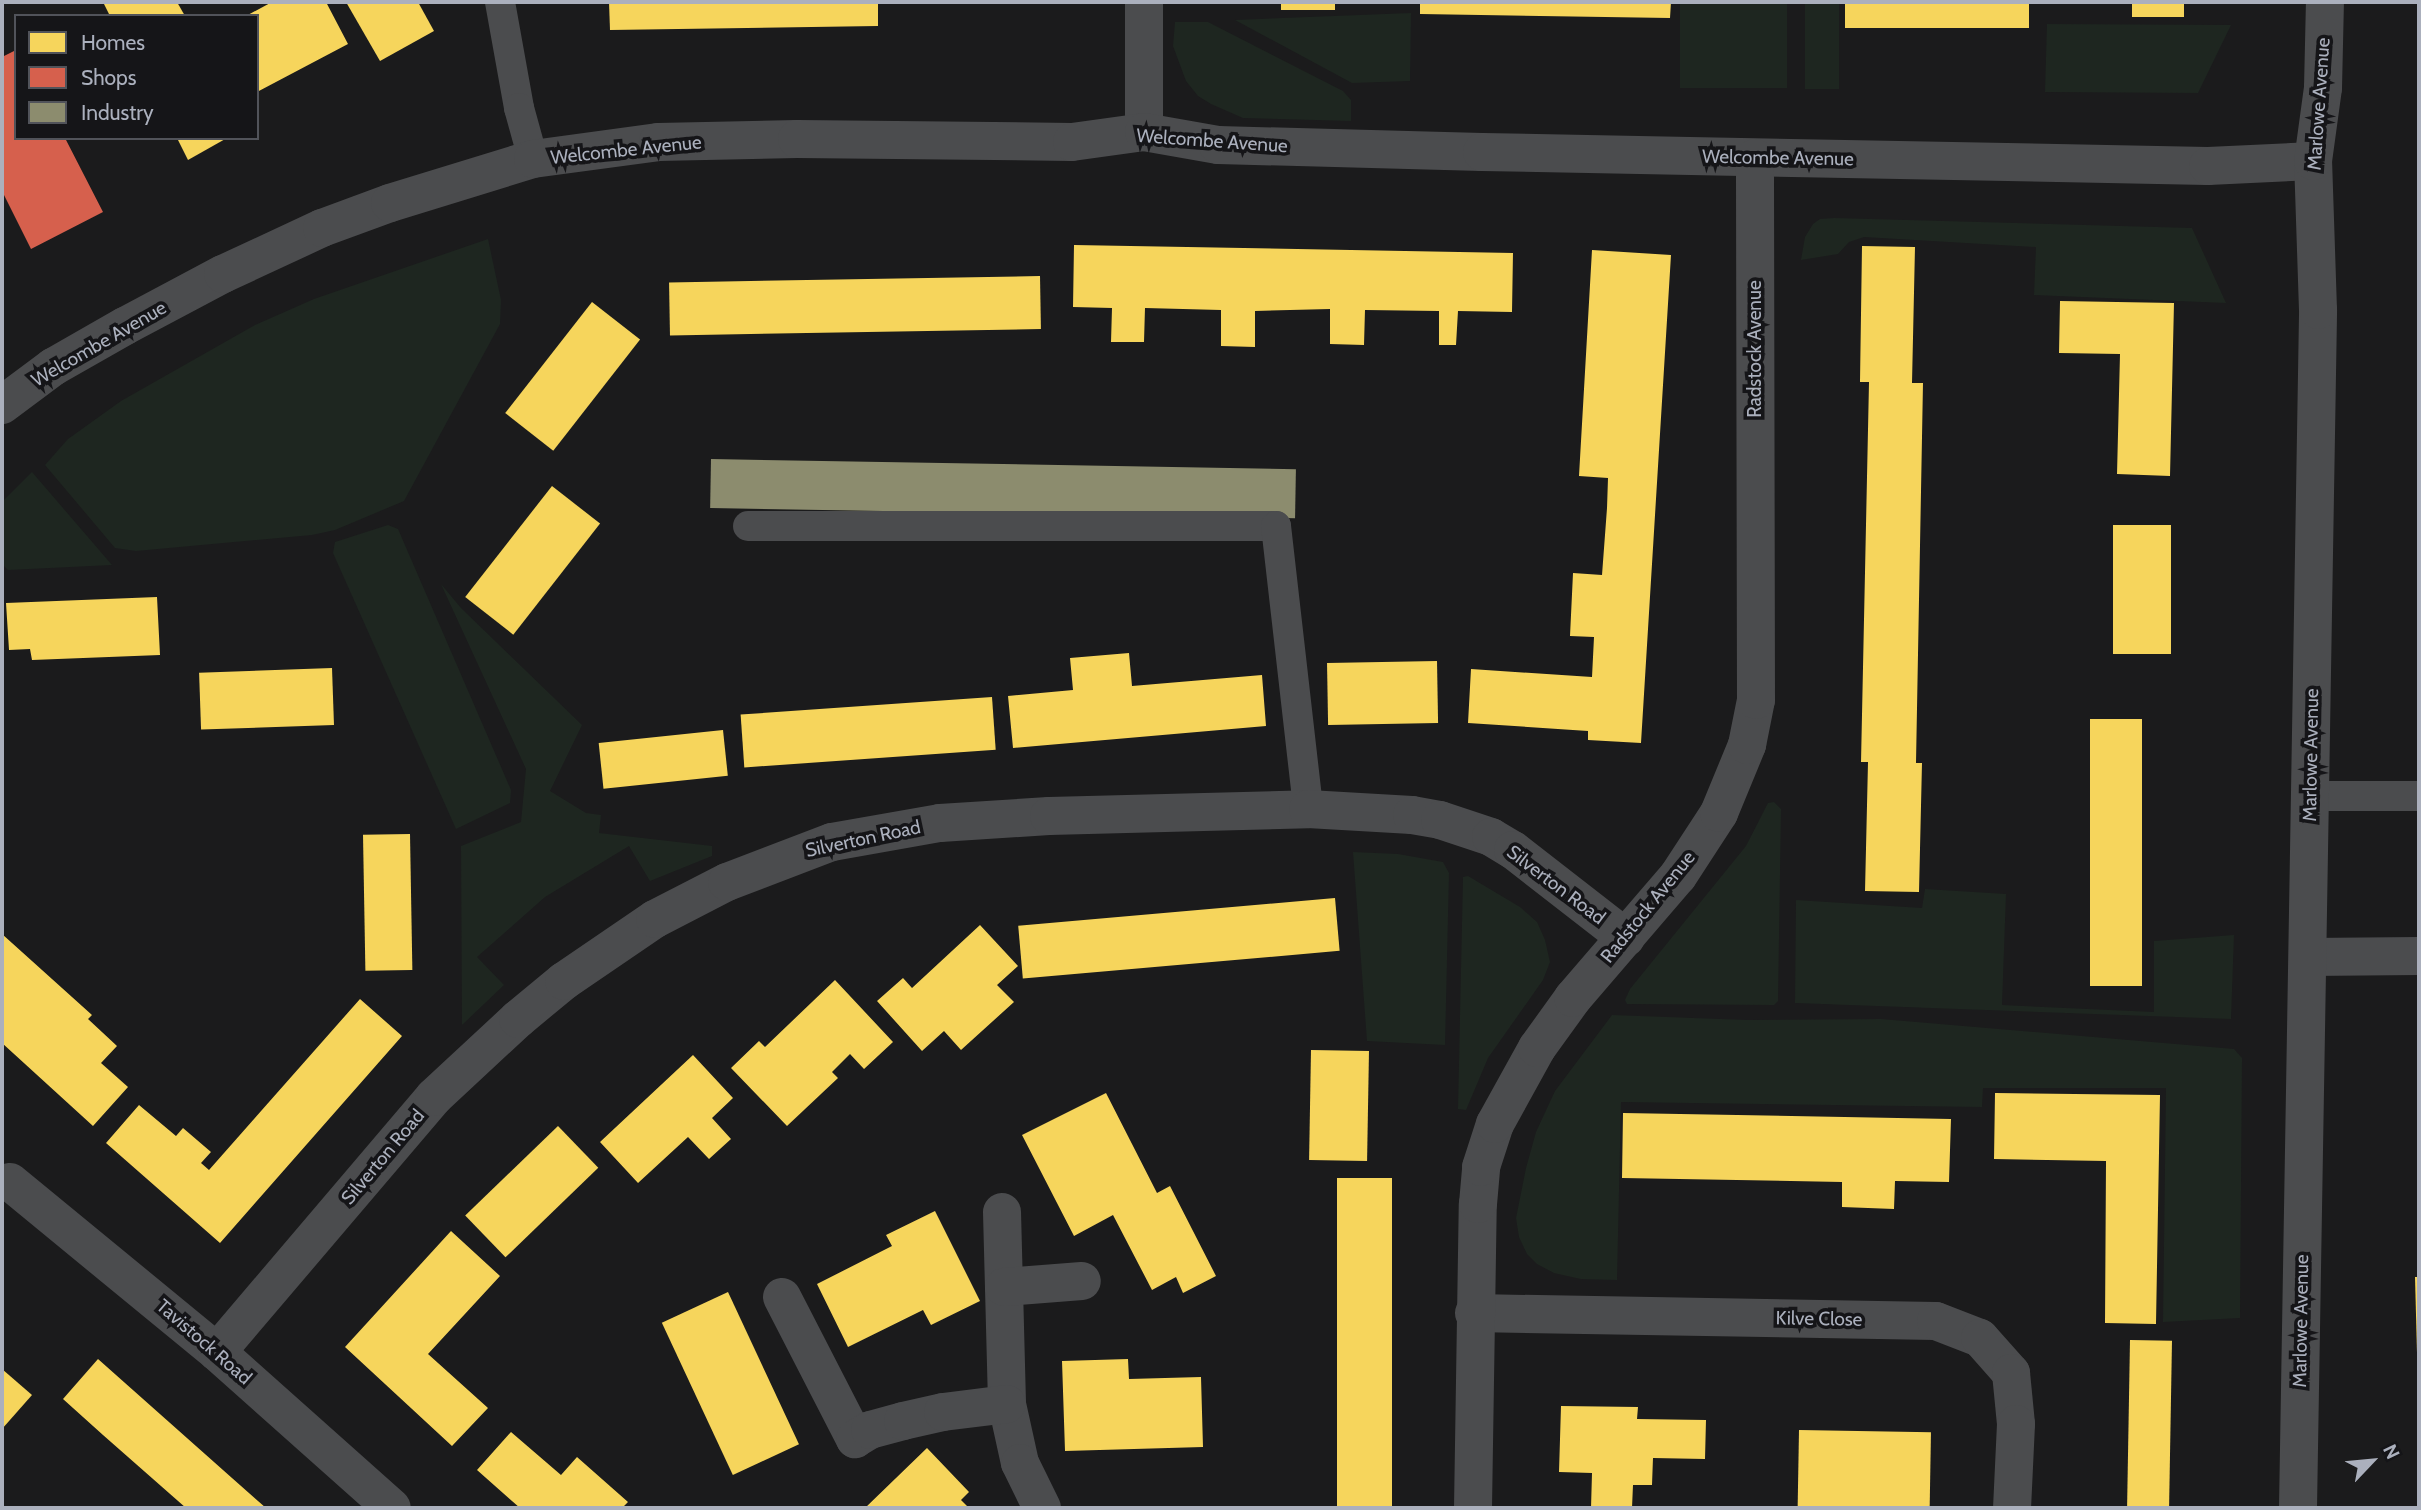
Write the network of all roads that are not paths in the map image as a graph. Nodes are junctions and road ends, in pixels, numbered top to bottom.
1 (500, 2) edge
2 (1144, 2) edge
3 (2325, 2) edge
4 (1144, 132) junction
5 (1755, 158) junction
6 (533, 159) junction
7 (2313, 161) junction
8 (2, 405) edge
9 (748, 526) dead end
10 (2310, 796) junction
11 (2419, 796) edge
12 (1308, 809) junction
13 (1626, 938) junction
14 (2419, 956) edge
15 (2308, 957) junction
16 (10, 1182) dead end
17 (1002, 1212) dead end
18 (1082, 1281) dead end
19 (1004, 1287) junction
20 (782, 1297) dead end
21 (1474, 1313) junction
22 (217, 1353) junction
23 (1007, 1404) junction
24 (392, 1508) edge
25 (1042, 1508) edge
26 (1473, 1508) edge
27 (2012, 1508) edge
28 (2298, 1508) edge

1 - 6 lane
2 - 4 street
3 - 7 street, Marlowe Avenue
4 - 5 street, Welcombe Avenue
4 - 6 street, Welcombe Avenue
5 - 7 street, Welcombe Avenue
5 - 13 street, Radstock Avenue
6 - 8 street, Welcombe Avenue
7 - 10 street, Marlowe Avenue
9 - 12 lane
10 - 11 lane
10 - 15 street, Marlowe Avenue
12 - 13 street, Silverton Road
12 - 22 street, Silverton Road
13 - 21 street, Radstock Avenue
14 - 15 street
15 - 28 street, Marlowe Avenue
16 - 22 street, Tavistock Road
17 - 19 street
18 - 19 street
19 - 23 street
20 - 23 street
21 - 26 street, Radstock Avenue
21 - 27 street, Kilve Close
22 - 24 street, Tavistock Road
23 - 25 street

